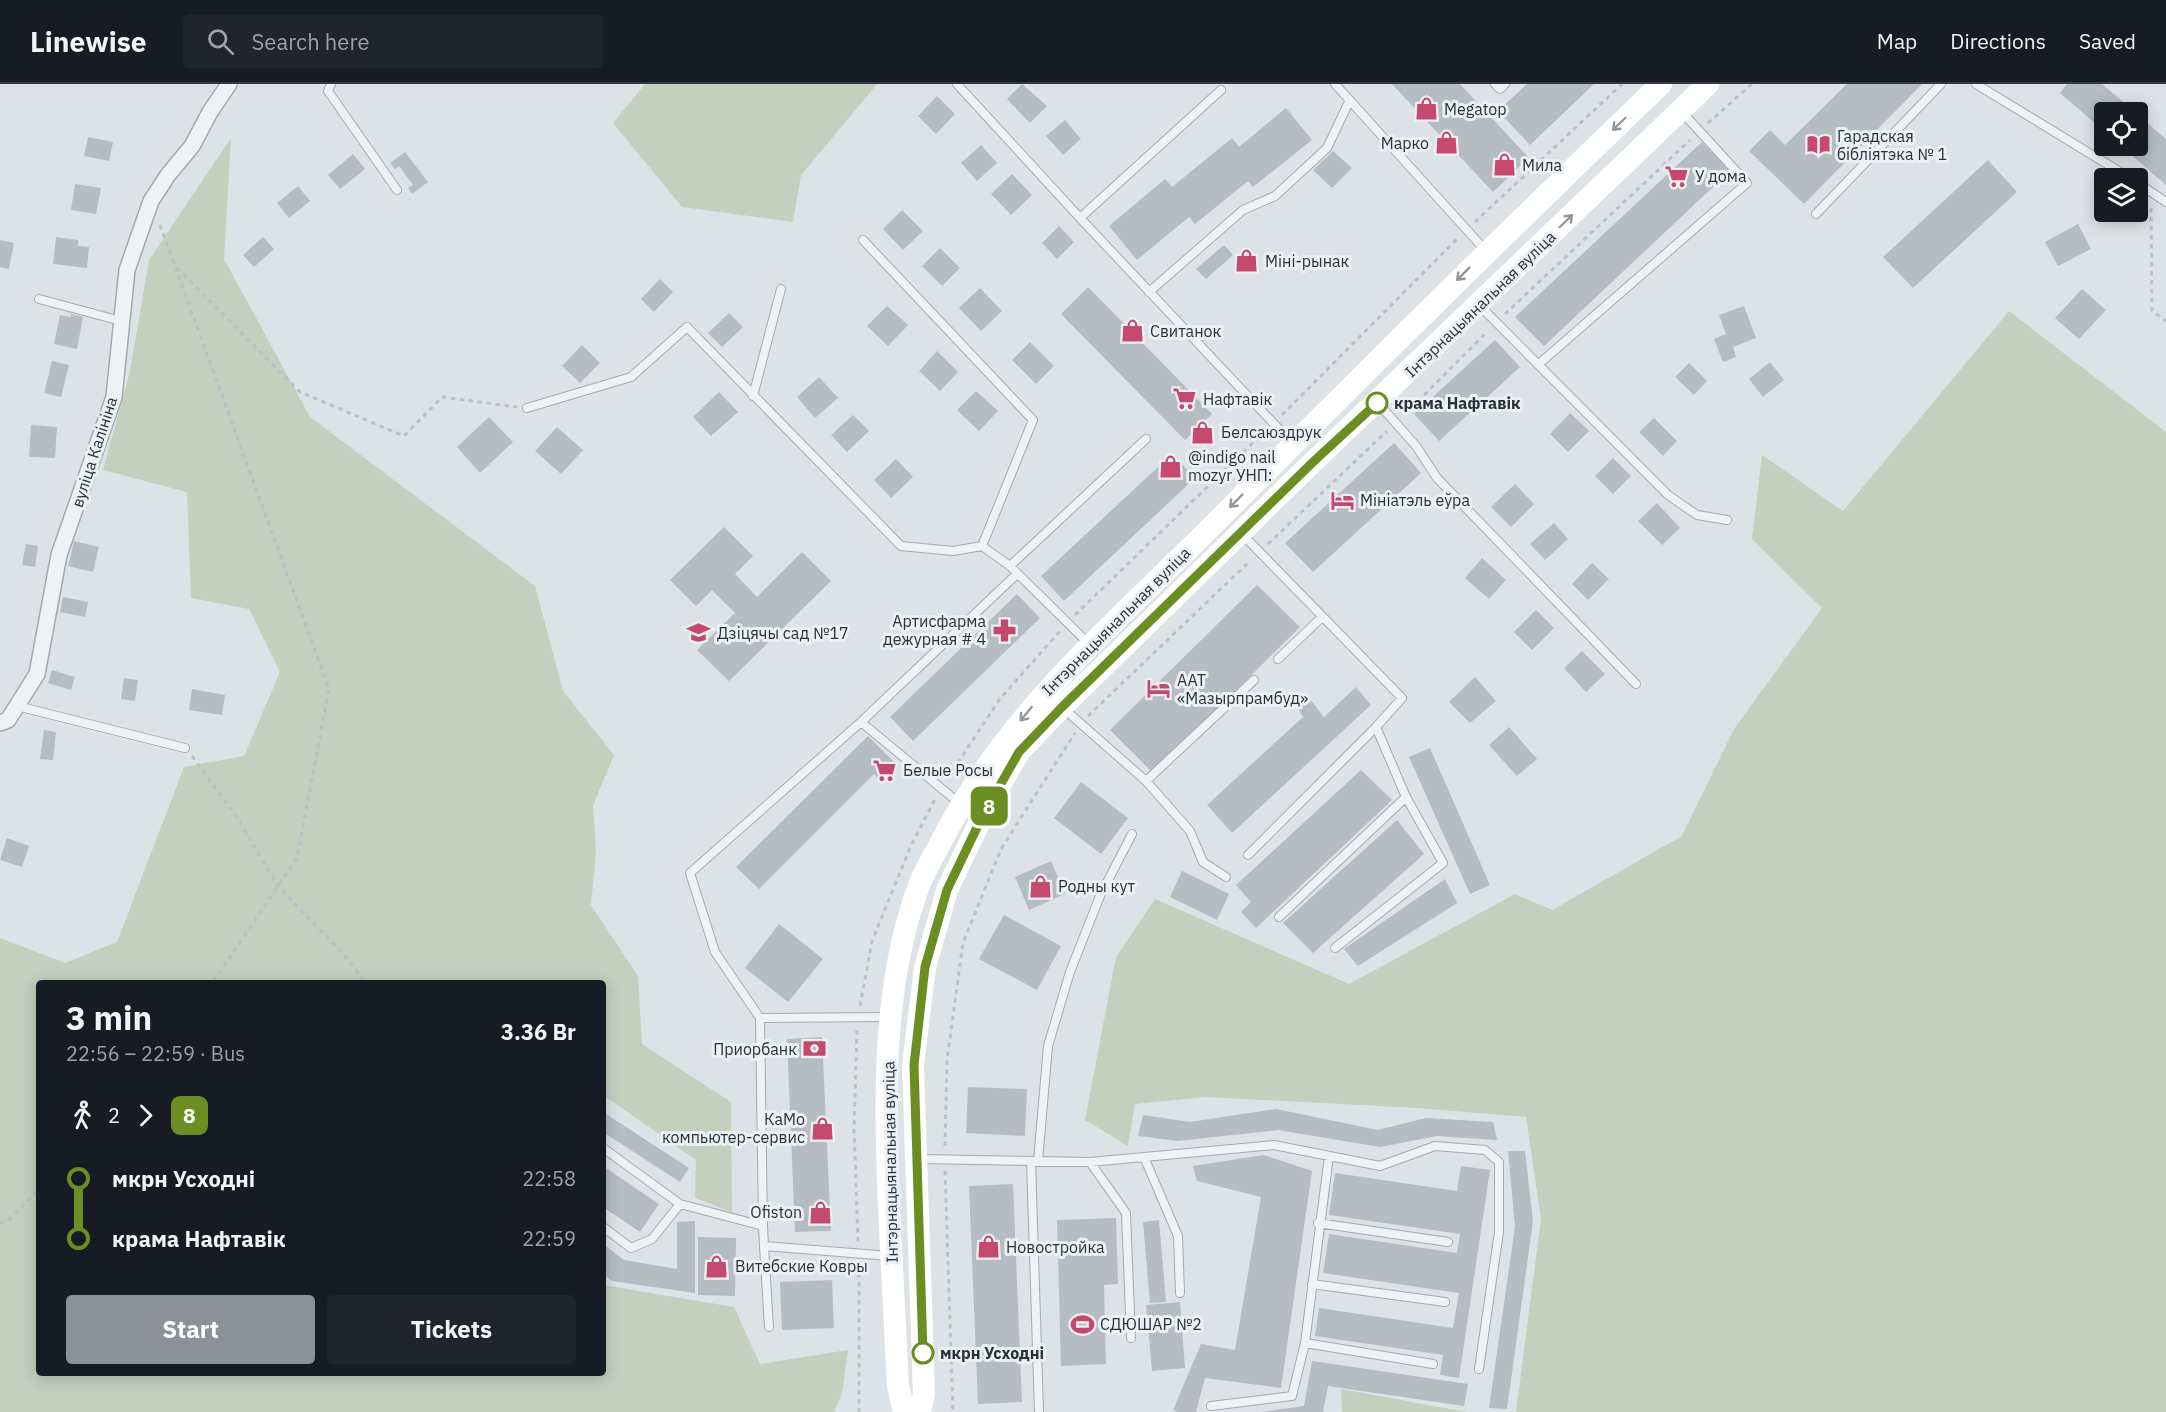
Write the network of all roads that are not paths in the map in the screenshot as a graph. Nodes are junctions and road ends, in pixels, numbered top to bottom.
1 (229, 84) edge
2 (331, 84) edge
3 (957, 84) edge
4 (1335, 84) edge
5 (1495, 84) edge
6 (1505, 84) edge
7 (1661, 84) edge
8 (1708, 84) edge
9 (1941, 84) edge
10 (1976, 84) edge
11 (1221, 90) dead end
12 (1350, 100) junction
13 (1681, 111) junction
14 (2114, 168) edge
15 (397, 190) dead end
16 (2148, 190) edge
17 (2166, 202) edge
18 (1816, 214) dead end
19 (1080, 219) junction
20 (863, 240) dead end
21 (1486, 251) junction
22 (781, 289) dead end
23 (1149, 292) junction
24 (39, 299) dead end
25 (1479, 304) junction
26 (122, 321) junction
27 (1540, 363) junction
28 (753, 396) junction
29 (1378, 402) junction
30 (528, 408) road end
31 (1146, 439) dead end
32 (1293, 444) junction
33 (1313, 462) junction
34 (1727, 520) dead end
35 (1240, 533) junction
36 (982, 546) junction
37 (1010, 566) junction
38 (1017, 574) junction
39 (1322, 617) junction
40 (1089, 644) junction
41 (1278, 659) dead end
42 (1254, 680) dead end
43 (1636, 684) dead end
44 (17, 706) junction
45 (1062, 707) junction
46 (861, 722) junction
47 (0, 723) edge
48 (1376, 727) junction
49 (185, 748) road end
50 (1146, 781) junction
51 (1406, 797) junction
52 (961, 804) junction
53 (982, 817) junction
54 (1132, 834) dead end
55 (1248, 855) dead end
56 (1226, 877) dead end
57 (1280, 916) dead end
58 (1335, 948) dead end
59 (892, 1017) junction
60 (760, 1018) junction
61 (606, 1150) edge
62 (1329, 1156) junction
63 (1144, 1157) junction
64 (918, 1159) junction
65 (1035, 1161) junction
66 (1090, 1162) junction
67 (680, 1204) junction
68 (1318, 1223) junction
69 (763, 1226) junction
70 (606, 1229) edge
71 (1448, 1242) dead end
72 (764, 1246) junction
73 (891, 1256) junction
74 (1312, 1284) junction
75 (1180, 1293) dead end
76 (1445, 1302) dead end
77 (769, 1327) dead end
78 (1131, 1338) dead end
79 (1305, 1343) junction
80 (1433, 1364) dead end
81 (1479, 1369) dead end
82 (1211, 1406) dead end
83 (904, 1412) edge
84 (920, 1412) edge
85 (1039, 1412) edge

1 - 26 street, вуліца Калініна
2 - 15 lane
3 - 19 lane
4 - 12 lane
5 - 6 lane
7 -> 21 main road, Інтэрнацыянальная вуліца
8 - 13 main road, Інтэрнацыянальная вуліца
9 - 18 lane
10 - 14 lane
11 - 19 lane
12 - 21 lane
12 - 23 lane
25 -> 13 main road, Інтэрнацыянальная вуліца
13 - 27 lane
16 - 17 lane
19 - 23 lane
20 - 36 lane
21 -> 32 main road, Інтэрнацыянальная вуліца
22 - 28 lane
23 - 32 lane
24 - 26 lane
25 - 27 lane
25 - 29 main road, Інтэрнацыянальная вуліца
26 - 44 street, вуліца Калініна
27 - 34 lane
28 - 30 lane
28 - 36 lane
29 - 33 main road, Інтэрнацыянальная вуліца
29 - 43 lane
31 - 37 lane
32 - 33 main road
32 -> 40 main road, Інтэрнацыянальная вуліца
33 - 35 main road, Інтэрнацыянальная вуліца
35 - 39 lane
35 - 45 main road, Інтэрнацыянальная вуліца
36 - 37 lane
37 - 38 lane
38 - 40 lane
38 - 46 lane
39 - 41 lane
39 - 48 lane
40 -> 52 main road, Інтэрнацыянальная вуліца
42 - 50 lane
44 - 47 street, вуліца Калініна
44 - 49 lane
45 - 50 lane
45 - 53 main road, Інтэрнацыянальная вуліца
46 - 52 lane
46 - 60 lane
48 - 51 lane
48 - 55 lane
50 - 56 lane
51 - 57 lane
51 - 58 lane
52 - 53 main road
52 - 59 main road, Інтэрнацыянальная вуліца
53 - 64 main road, Інтэрнацыянальная вуліца
54 - 65 lane
59 - 60 lane
59 - 73 main road, Інтэрнацыянальная вуліца
60 - 69 lane
61 - 67 lane
62 - 63 lane
62 - 68 lane
62 - 81 lane
63 - 66 lane
63 - 75 lane
64 - 65 lane
64 - 84 main road, Інтэрнацыянальная вуліца
65 - 66 lane
65 - 85 lane
66 - 78 lane
67 - 69 lane
67 - 70 lane
68 - 71 lane
68 - 74 lane
69 - 72 lane
72 - 73 lane
72 - 77 lane
73 - 83 main road, Інтэрнацыянальная вуліца
74 - 76 lane
74 - 79 lane
79 - 80 lane
79 - 82 lane

